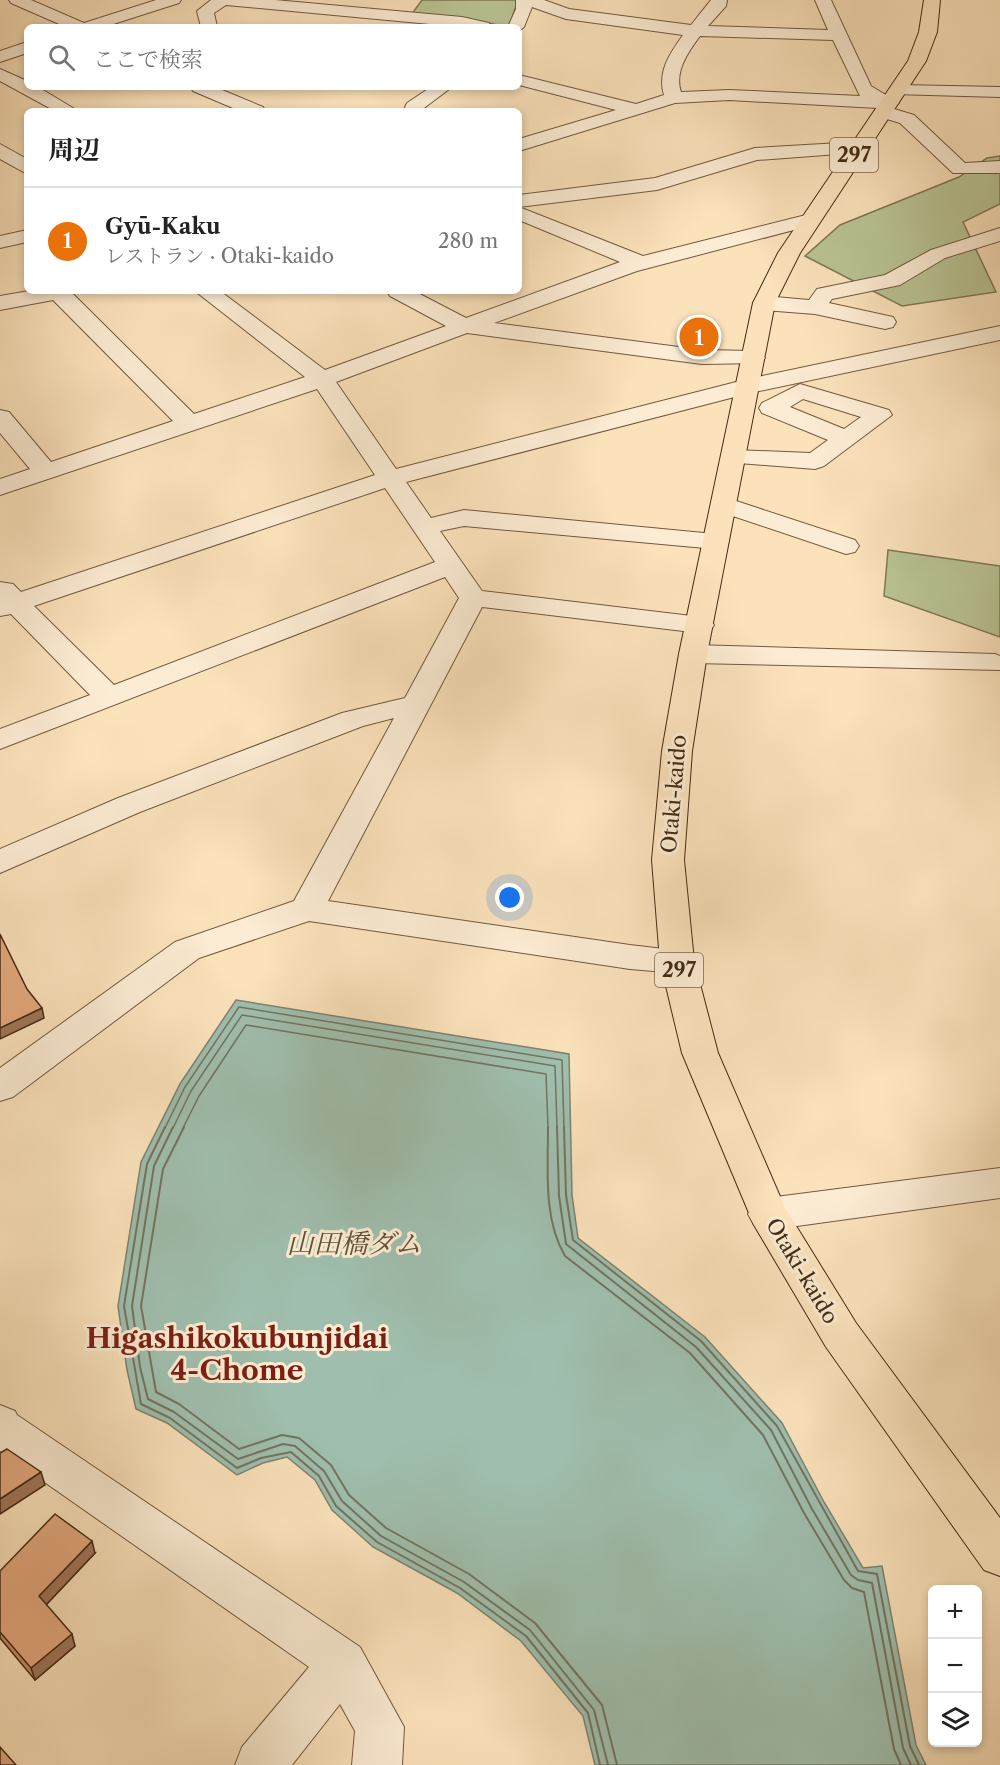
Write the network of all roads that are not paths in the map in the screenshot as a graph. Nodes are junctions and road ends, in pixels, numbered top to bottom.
1 (17, 0) edge
2 (173, 0) edge
3 (222, 0) edge
4 (415, 0) edge
5 (526, 0) edge
6 (719, 0) edge
7 (823, 0) edge
8 (932, 0) edge
9 (0, 3) edge
10 (401, 17) junction
11 (50, 24) edge
12 (73, 24) edge
13 (97, 24) edge
14 (208, 24) edge
15 (470, 24) edge
16 (517, 24) edge
17 (695, 31) junction
18 (837, 35) junction
19 (24, 48) edge
20 (0, 57) edge
21 (0, 74) edge
22 (522, 81) edge
23 (24, 87) edge
24 (30, 90) edge
25 (209, 90) edge
26 (439, 90) edge
27 (1000, 92) edge
28 (674, 98) junction
29 (238, 99) edge
30 (891, 102) junction
31 (63, 108) edge
32 (206, 108) dead end
33 (266, 108) edge
34 (414, 108) edge
35 (631, 109) junction
36 (522, 144) edge
37 (858, 148) junction
38 (0, 150) edge
39 (1000, 159) edge
40 (24, 163) edge
41 (1000, 167) edge
42 (960, 169) junction
43 (522, 201) edge
44 (522, 214) edge
45 (810, 219) junction
46 (522, 224) edge
47 (1000, 234) edge
48 (24, 237) edge
49 (0, 242) edge
50 (950, 250) junction
51 (888, 259) dead end
52 (632, 266) junction
53 (50, 294) edge
54 (63, 294) edge
55 (210, 294) edge
56 (404, 294) edge
57 (0, 303) edge
58 (765, 303) junction
59 (815, 307) junction
60 (1000, 321) edge
61 (885, 322) dead end
62 (463, 326) junction
63 (1000, 333) edge
64 (973, 338) junction
65 (1000, 356) edge
66 (750, 372) junction
67 (322, 379) junction
68 (0, 417) edge
69 (188, 422) junction
70 (847, 439) dead end
71 (735, 457) junction
72 (46, 472) junction
73 (386, 472) junction
74 (0, 487) edge
75 (724, 505) junction
76 (424, 527) junction
77 (717, 541) junction
78 (846, 546) dead end
79 (451, 565) junction
80 (4, 595) edge
81 (473, 598) junction
82 (696, 639) junction
83 (995, 663) dead end
84 (110, 698) junction
85 (416, 705) junction
86 (0, 740) edge
87 (0, 862) edge
88 (307, 909) junction
89 (677, 961) junction
90 (0, 1086) edge
91 (1000, 1183) edge
92 (768, 1214) junction
93 (1, 1427) edge
94 (1000, 1555) edge
95 (343, 1663) junction
96 (260, 1765) edge
97 (377, 1765) edge

1 - 12 street
2 - 13 street
3 - 10 street
3 - 14 street
4 - 10 street
5 - 16 street
5 - 17 street
6 - 17 street
7 - 18 street
8 - 30 highway, Otaki-kaido / 297
9 - 11 street
10 - 15 street
17 - 18 street
17 - 28 street
18 - 30 street
19 - 20 street
21 - 23 street
22 - 35 street
24 - 31 street
25 - 29 street
26 - 34 street
27 - 30 street
28 - 30 street
28 - 35 street
29 - 32 street
29 - 33 street
30 - 37 highway, Otaki-kaido / 297
30 - 42 street
35 - 36 street
37 - 43 street
37 - 45 highway, Otaki-kaido / 297
38 - 40 street
39 - 42 street
41 - 42 street
44 - 52 street
45 - 52 street
45 - 58 highway, Otaki-kaido / 297
46 - 52 street
47 - 50 street
48 - 49 street
50 - 51 street
50 - 59 street
52 - 62 street
53 - 57 street
54 - 69 street
55 - 67 street
56 - 62 street
58 - 59 street
58 - 66 highway, Otaki-kaido / 297
59 - 61 street
60 - 66 street
62 - 66 street
62 - 67 street
63 - 64 street
64 - 65 street
64 - 66 street
66 - 71 highway, Otaki-kaido / 297
66 - 73 street
67 - 69 street
67 - 73 street
68 - 72 street
69 - 72 street
70 - 71 street
71 - 75 highway, Otaki-kaido / 297
72 - 74 street
73 - 76 street
73 - 80 street
75 - 77 highway, Otaki-kaido / 297
75 - 78 street
76 - 77 street
76 - 79 street
77 - 82 highway, Otaki-kaido / 297
79 - 81 street
79 - 84 street
80 - 84 street
81 - 82 street
81 - 85 street
82 - 83 street
82 - 89 highway, Otaki-kaido / 297
84 - 86 street
85 - 87 street
85 - 88 street
88 - 89 street
88 - 90 street
89 - 92 highway, Otaki-kaido / 297
91 - 92 street
92 - 94 highway, Otaki-kaido / 297
93 - 95 street
95 - 96 street
95 - 97 street

